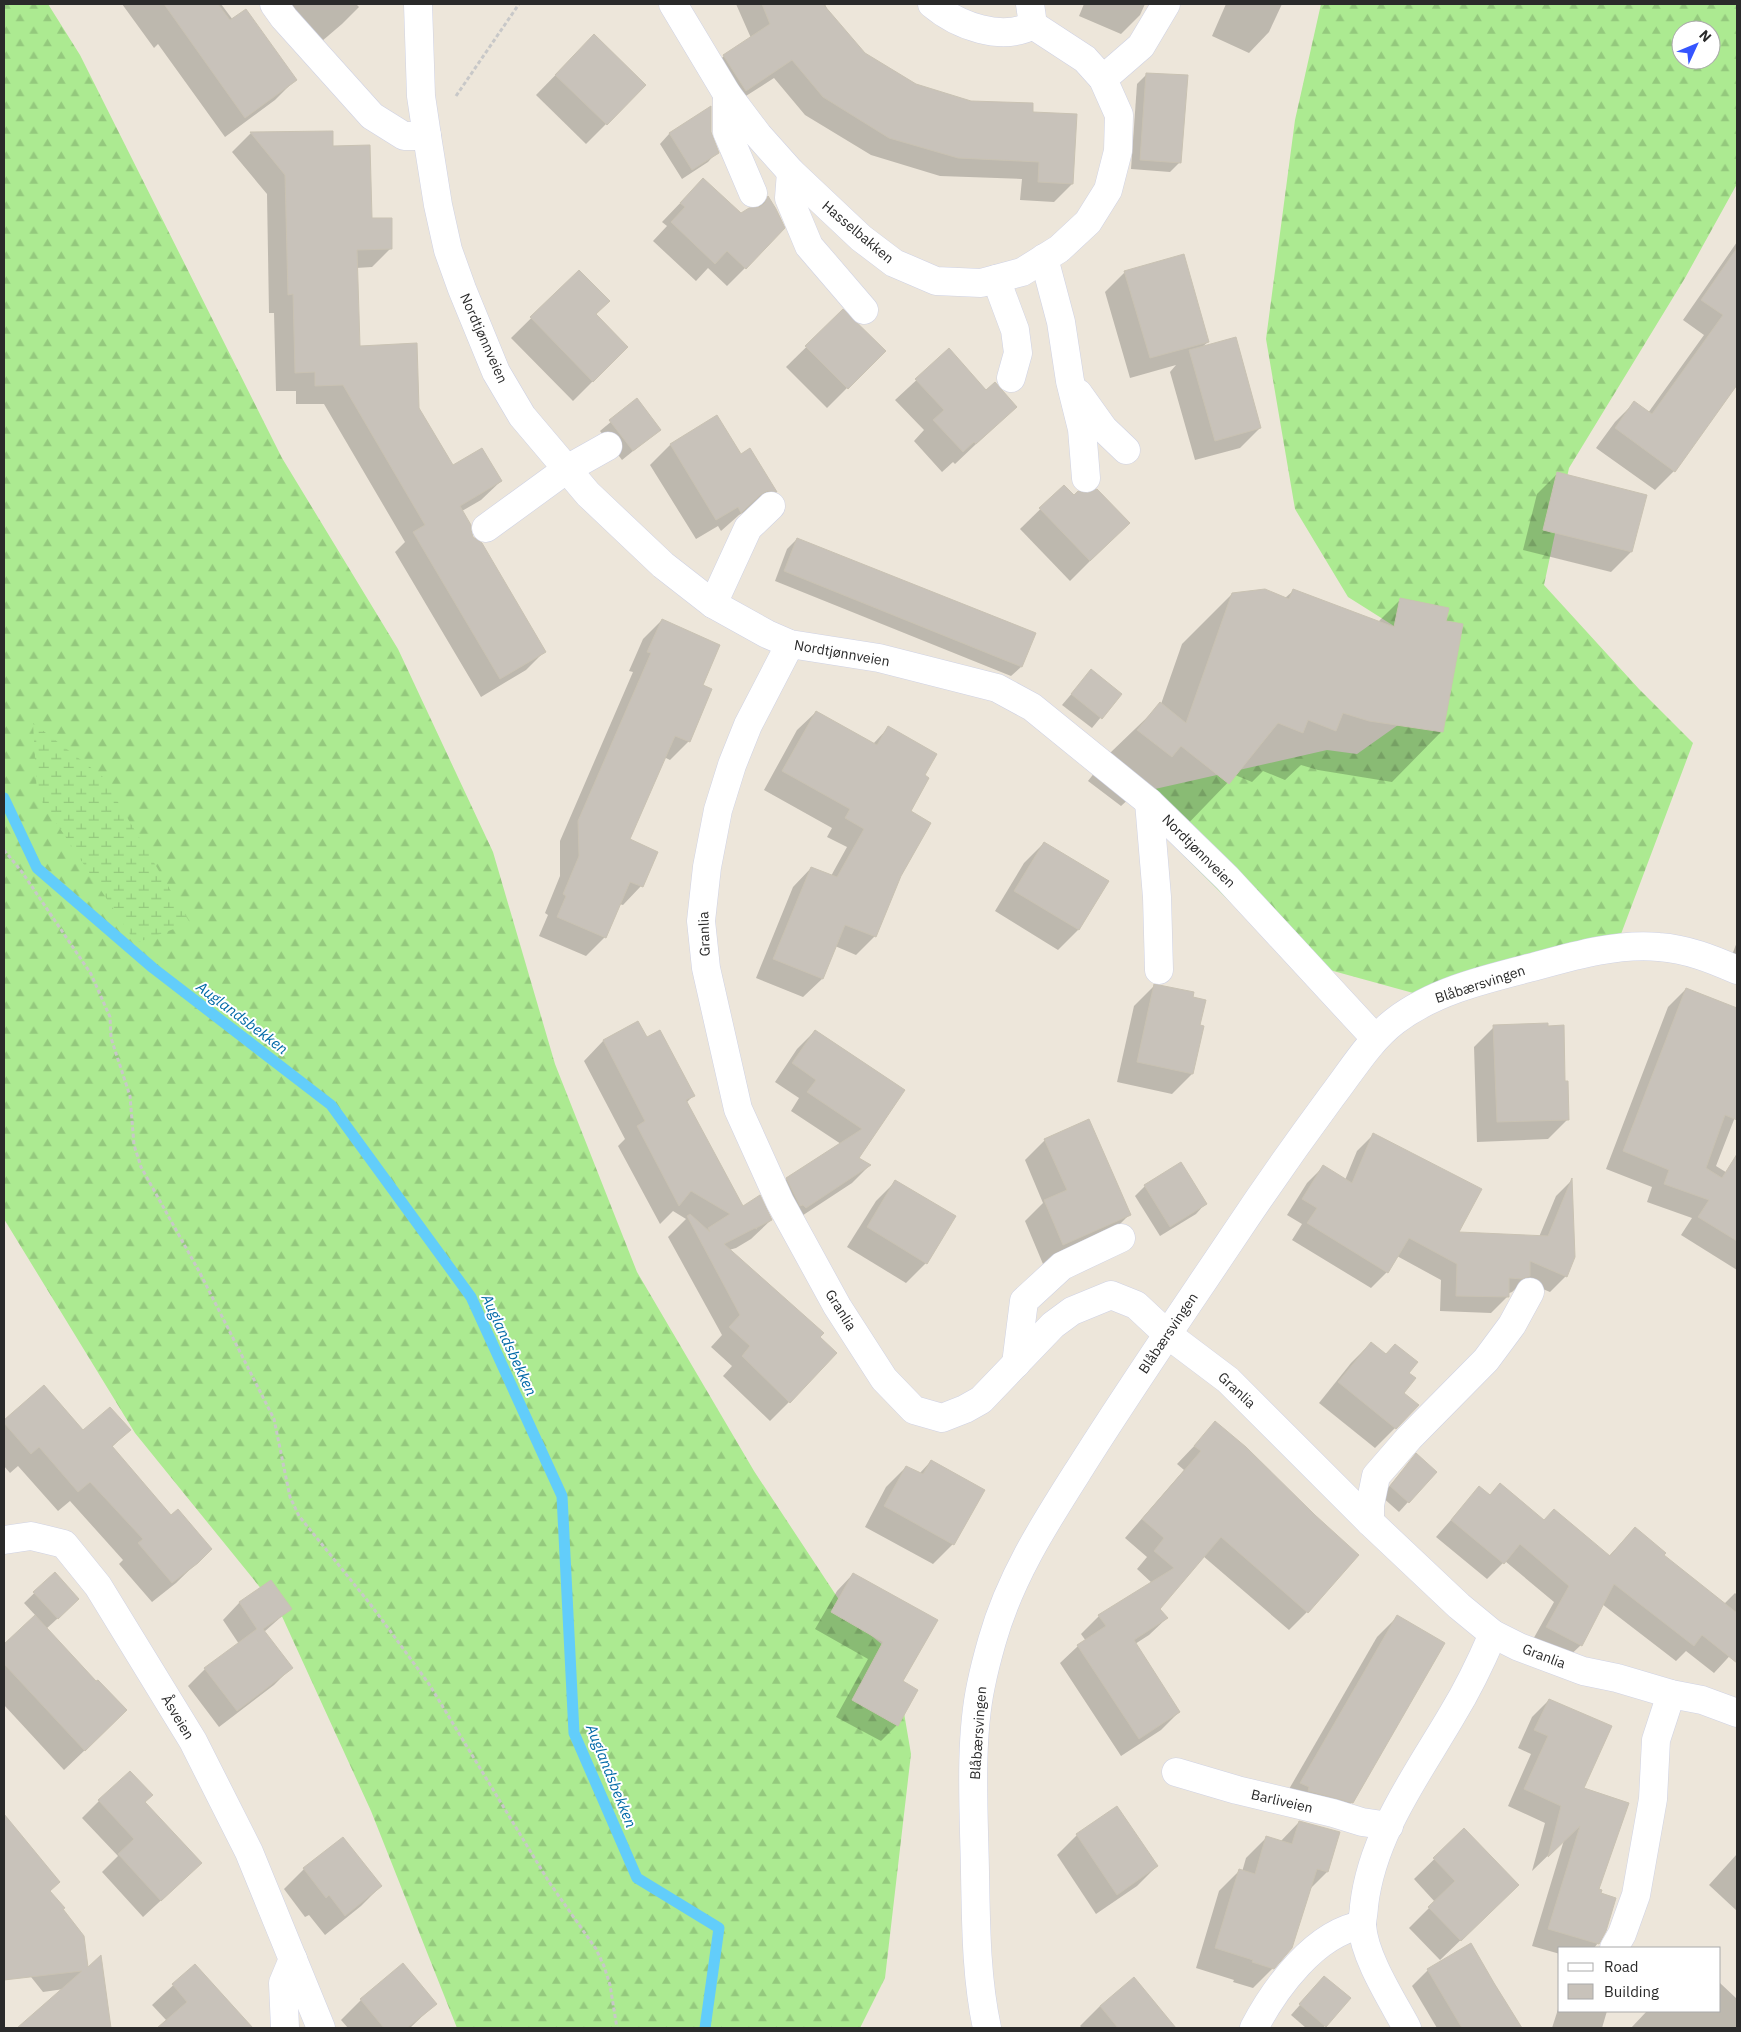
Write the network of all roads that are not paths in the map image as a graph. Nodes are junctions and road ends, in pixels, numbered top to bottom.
1 (274, 4) edge
2 (418, 4) edge
3 (673, 4) edge
4 (932, 4) edge
5 (1166, 4) edge
6 (1032, 14) edge
7 (1103, 79) junction
8 (727, 94) junction
9 (427, 136) junction
10 (791, 172) junction
11 (753, 193) dead end
12 (1044, 258) junction
13 (996, 279) junction
14 (864, 310) dead end
15 (1011, 378) dead end
16 (1070, 381) junction
17 (608, 446) dead end
18 (1126, 450) dead end
19 (567, 469) junction
20 (1086, 478) dead end
21 (771, 506) dead end
22 (486, 528) dead end
23 (713, 604) junction
24 (790, 644) junction
25 (1149, 802) junction
26 (1159, 970) dead end
27 (1737, 970) edge
28 (1375, 1038) junction
29 (1121, 1238) dead end
30 (1530, 1292) dead end
31 (1168, 1334) junction
32 (1016, 1364) junction
33 (1370, 1522) junction
34 (4, 1540) edge
35 (1493, 1634) junction
36 (1671, 1694) junction
37 (1737, 1713) edge
38 (1176, 1772) dead end
39 (1389, 1826) junction
40 (1362, 1925) junction
41 (1615, 1947) edge
42 (293, 1959) junction
43 (285, 2028) edge
44 (321, 2028) edge
45 (987, 2028) edge
46 (1254, 2028) edge
47 (1407, 2028) edge

1 - 9 street
2 - 9 street, Nordtjønnveien
3 - 8 street, Hasselbakken
4 - 6 street, Hasselbakken
5 - 7 street
6 - 7 street, Hasselbakken
7 - 12 street, Hasselbakken
8 - 10 street, Hasselbakken
8 - 11 street
9 - 19 street, Nordtjønnveien
10 - 13 street, Hasselbakken
10 - 14 street
12 - 13 street, Hasselbakken
12 - 16 street
13 - 15 street
16 - 18 street
16 - 20 street
17 - 19 street
19 - 22 street
19 - 23 street, Nordtjønnveien
21 - 23 street
23 - 24 street, Nordtjønnveien
24 - 25 street, Nordtjønnveien
24 - 32 street, Granlia
25 - 26 street
25 - 28 street, Nordtjønnveien
27 - 28 street, Blåbærsvingen
28 - 31 street, Blåbærsvingen
29 - 32 street
30 - 33 street
31 - 32 street, Granlia
31 - 33 street, Granlia
31 - 45 street, Blåbærsvingen
33 - 35 street, Granlia
34 - 42 street, Åsveien
35 - 36 street, Granlia
35 - 39 street
36 - 37 street, Granlia
36 - 41 street
38 - 39 street, Barliveien
39 - 40 street
40 - 46 street
40 - 47 street
42 - 43 street
42 - 44 street, Åsveien

